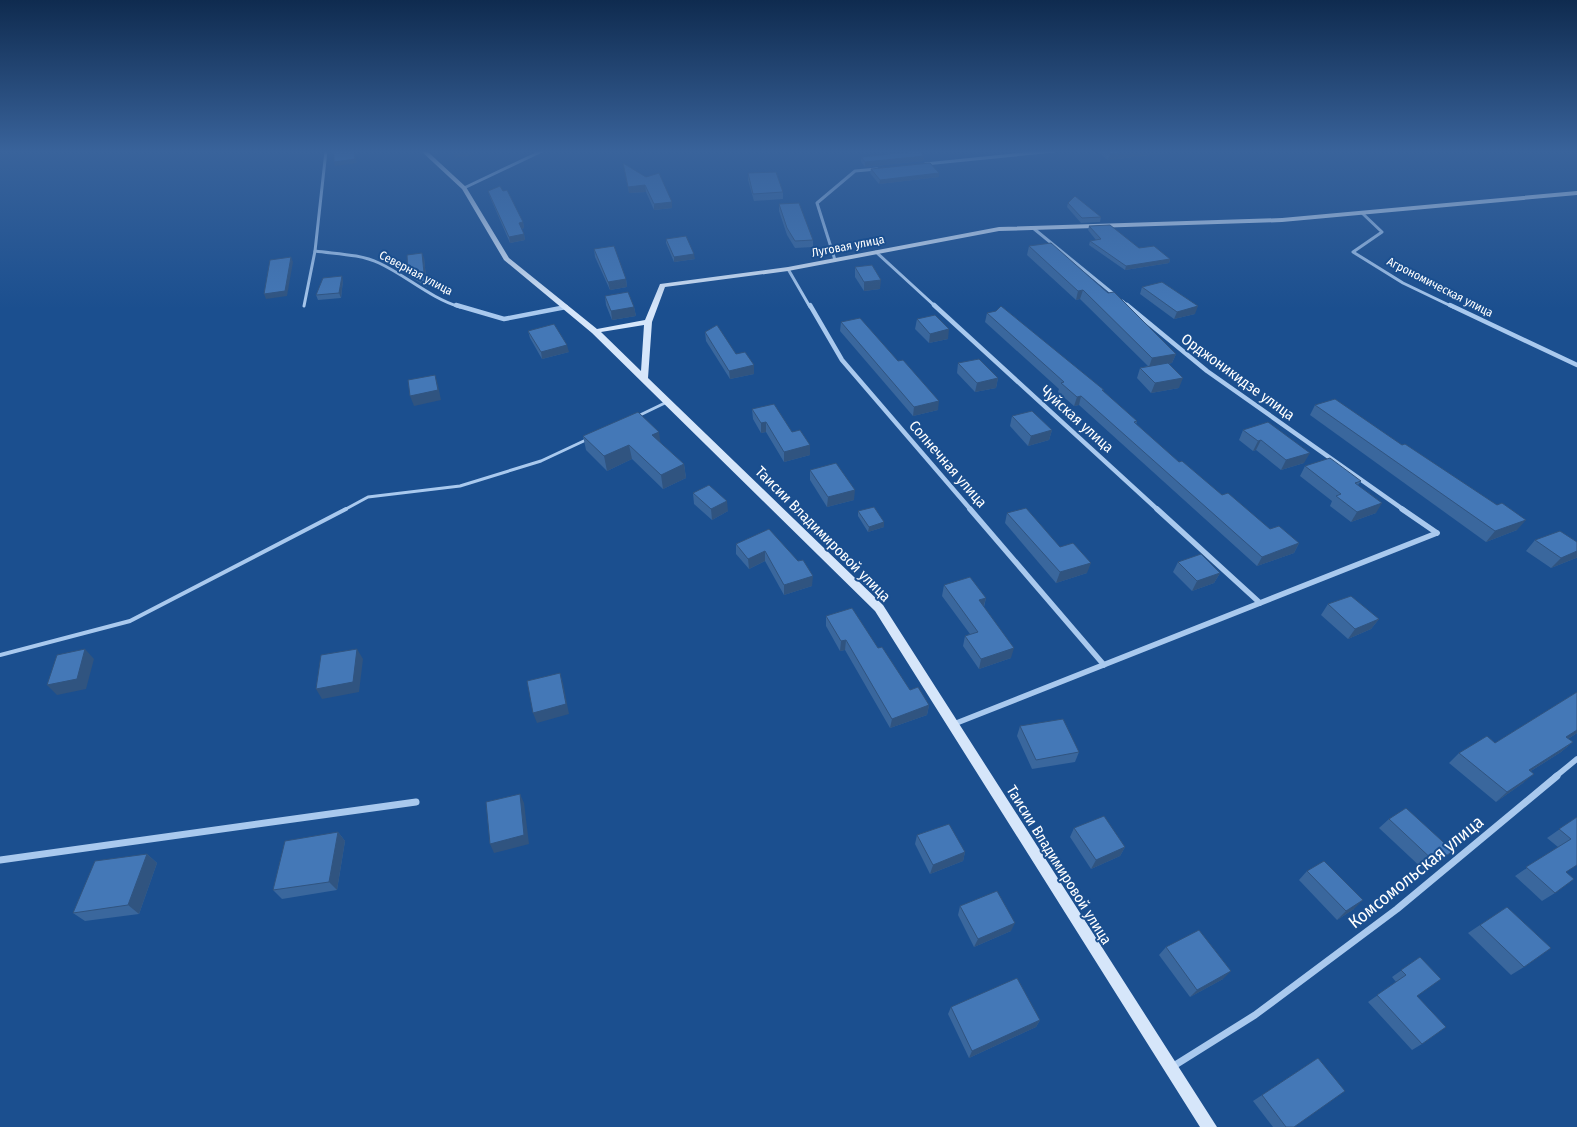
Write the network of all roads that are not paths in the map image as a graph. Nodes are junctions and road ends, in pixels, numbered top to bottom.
1 (320, 204) edge
2 (473, 204) edge
3 (817, 204) edge
4 (1463, 204) edge
5 (1362, 213) junction
6 (1033, 228) junction
7 (315, 251) junction
8 (876, 252) junction
9 (834, 260) junction
10 (788, 269) junction
11 (304, 306) dead end
12 (566, 307) junction
13 (648, 322) junction
14 (595, 331) junction
15 (1577, 365) edge
16 (644, 379) junction
17 (667, 402) junction
18 (631, 419) edge
19 (595, 435) edge
20 (1260, 603) junction
21 (0, 654) edge
22 (1104, 665) junction
23 (953, 725) junction
24 (1577, 759) edge
25 (416, 802) dead end
26 (0, 860) edge
27 (1170, 1068) junction
28 (1209, 1127) edge

1 - 7 street
2 - 12 street, Таисии Владимировой улица
3 - 9 street
4 - 5 street, Луговая улица
5 - 6 street, Луговая улица
5 - 15 street, Агрономическая улица
6 - 8 street, Луговая улица
6 - 20 street, Орджоникидзе улица
7 - 11 street
7 - 12 street, Северная улица
8 - 9 street, Луговая улица
8 - 20 street, Чуйская улица
9 - 10 street, Луговая улица
10 - 13 street, Луговая улица
10 - 22 street, Солнечная улица
12 - 14 street, Таисии Владимировой улица
13 - 14 street
13 - 16 street
14 - 16 street, Таисии Владимировой улица
16 - 17 street, Таисии Владимировой улица
17 - 18 lane
17 - 23 street, Таисии Владимировой улица
19 - 21 lane
20 - 22 street
22 - 23 street
23 - 27 street, Таисии Владимировой улица
24 - 27 street, Комсомольская улица
25 - 26 street
27 - 28 street, Таисии Владимировой улица

